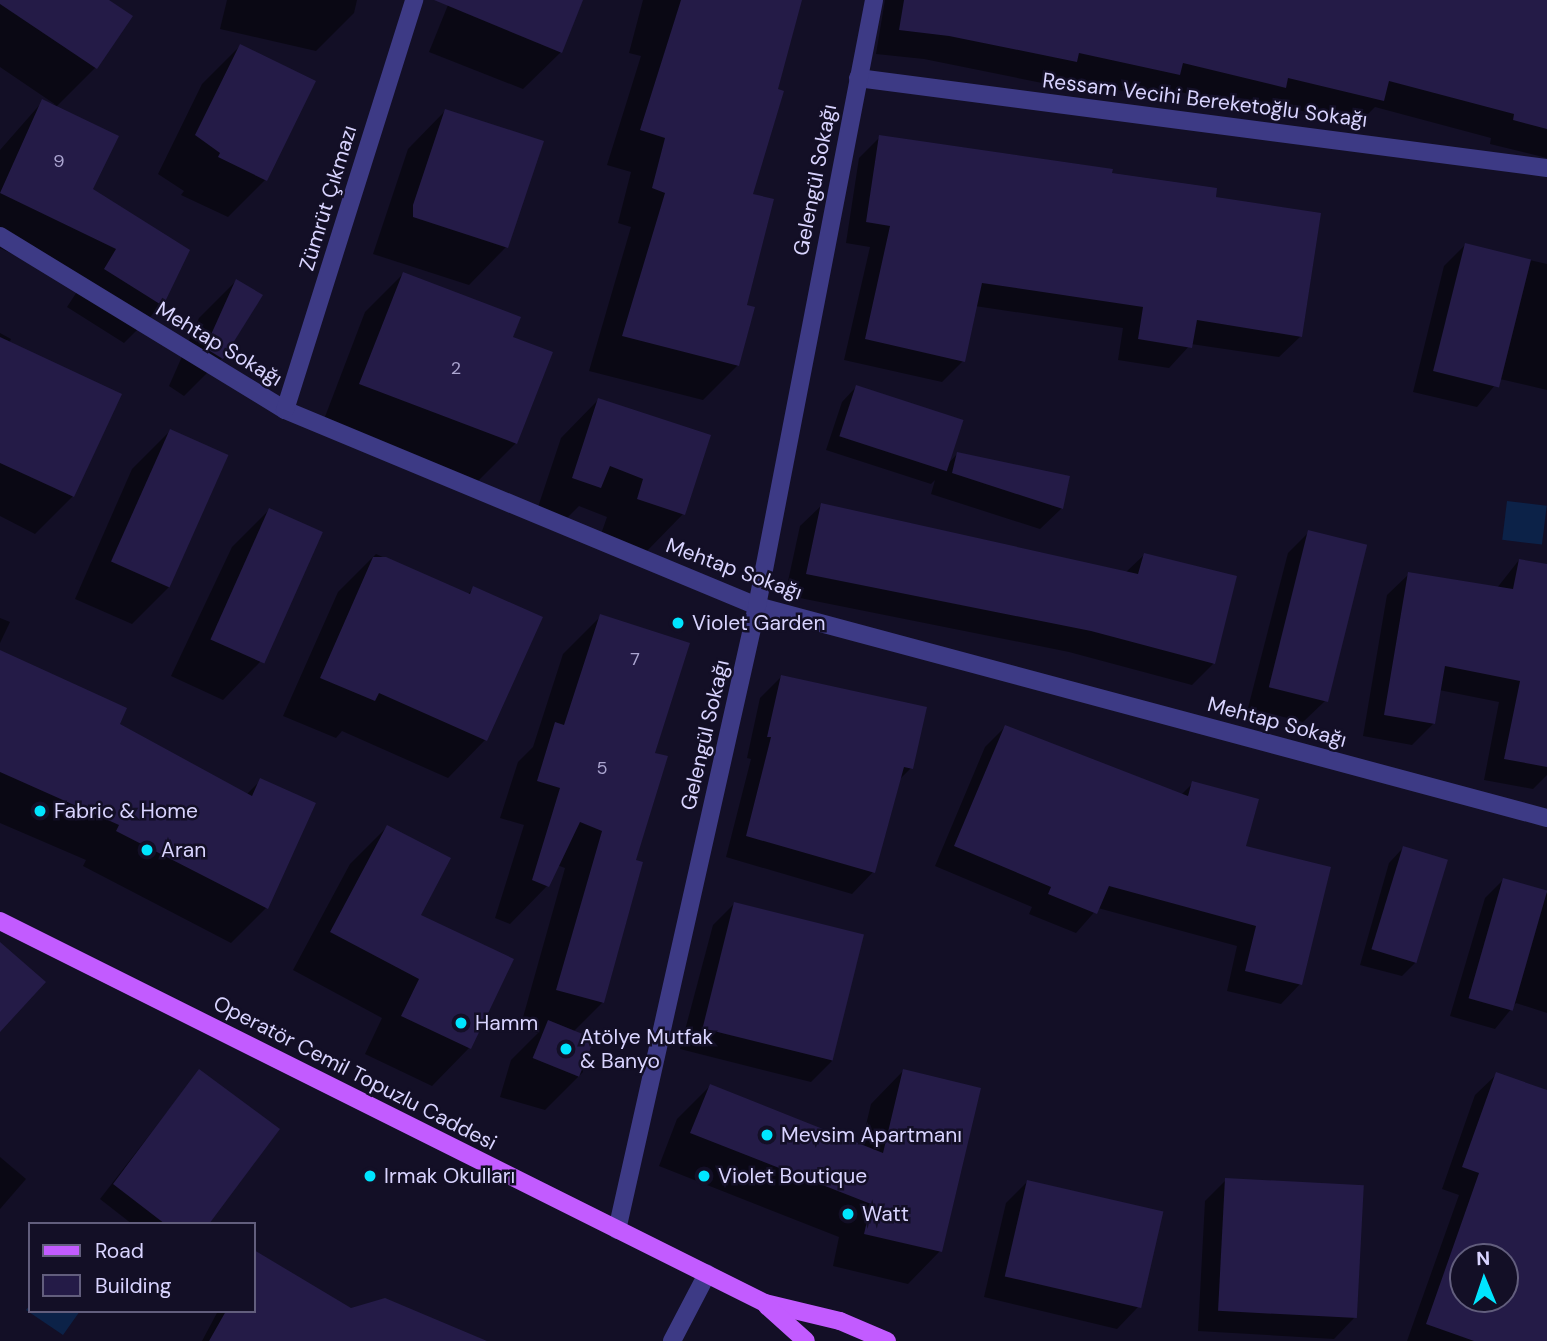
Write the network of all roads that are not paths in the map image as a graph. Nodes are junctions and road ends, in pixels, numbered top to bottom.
1 (414, 0) edge
2 (874, 0) edge
3 (858, 78) junction
4 (1547, 168) edge
5 (0, 236) edge
6 (285, 410) junction
7 (757, 606) junction
8 (1547, 818) edge
9 (0, 922) edge
10 (617, 1230) junction
11 (707, 1274) junction
12 (765, 1303) junction
13 (672, 1341) edge
14 (806, 1341) edge
15 (887, 1341) edge

1 - 6 street, Zümrüt Çıkmazı
2 - 3 street, Gelengül Sokağı
3 - 4 street, Ressam Vecihi Bereketoğlu Sokağı
3 - 7 street, Gelengül Sokağı
5 - 6 street, Mehtap Sokağı
6 - 7 street, Mehtap Sokağı
7 - 8 street, Mehtap Sokağı
7 - 10 street, Gelengül Sokağı
9 - 10 main road, Operatör Cemil Topuzlu Caddesi
10 - 11 main road, Operatör Cemil Topuzlu Caddesi
11 - 12 main road, Operatör Cemil Topuzlu Caddesi
11 - 13 street
12 - 14 main road, Operatör Cemil Topuzlu Caddesi
12 - 15 main road, Operatör Cemil Topuzlu Caddesi

